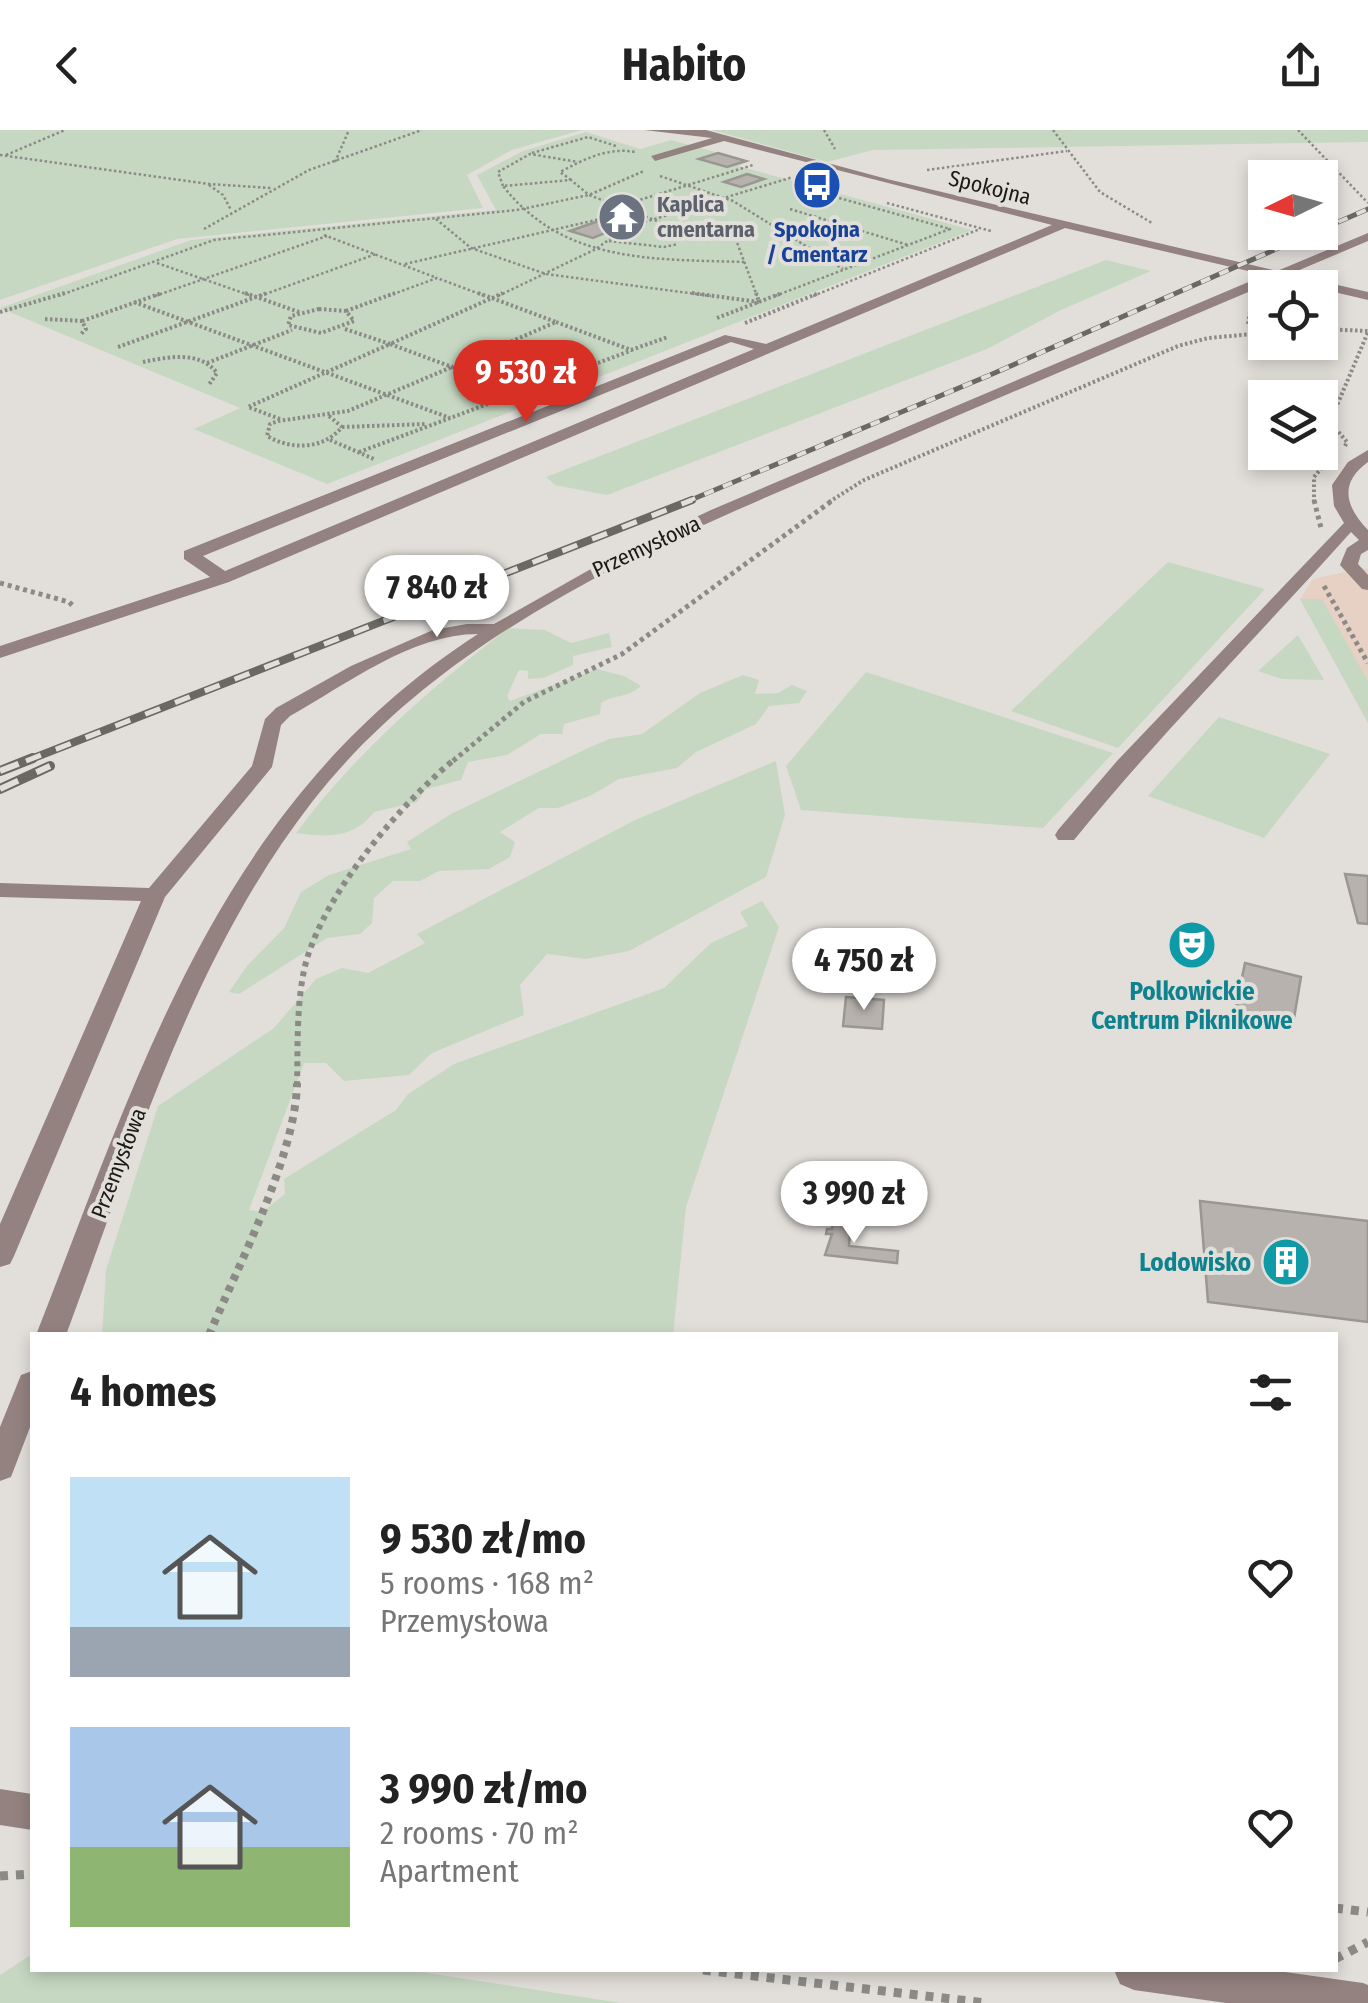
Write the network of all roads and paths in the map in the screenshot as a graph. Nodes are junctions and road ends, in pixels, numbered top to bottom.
1 (65, 130) edge
2 (349, 130) edge
3 (422, 130) edge
4 (649, 130) edge
5 (1053, 130) edge
6 (1298, 130) edge
7 (700, 132) edge
8 (724, 138) junction
9 (617, 146) junction
10 (1067, 152) junction
11 (530, 154) junction
12 (1, 156) edge
13 (656, 158) junction
14 (579, 162) junction
15 (762, 162) dead end
16 (334, 163) junction
17 (824, 166) junction
18 (641, 173) junction
19 (916, 173) dead end
20 (804, 174) joint
21 (570, 180) junction
22 (886, 182) junction
23 (209, 184) junction
24 (697, 184) junction
25 (503, 186) junction
26 (271, 188) junction
27 (866, 190) dead end
28 (590, 194) junction
29 (728, 196) junction
30 (839, 198) dead end
31 (1368, 203) edge
32 (620, 206) junction
33 (230, 210) junction
34 (517, 210) junction
35 (790, 210) dead end
36 (436, 218) junction
37 (655, 219) junction
38 (1062, 225) junction
39 (204, 228) dead end
40 (981, 228) dead end
41 (732, 229) dead end
42 (314, 231) junction
43 (1166, 231) dead end
44 (548, 232) junction
45 (327, 236) junction
46 (699, 236) dead end
47 (1368, 237) edge
48 (608, 241) junction
49 (678, 244) dead end
50 (908, 245) junction
51 (472, 248) junction
52 (596, 249) junction
53 (376, 254) junction
54 (154, 262) junction
55 (745, 262) junction
56 (405, 264) junction
57 (844, 269) junction
58 (1256, 270) edge
59 (1290, 270) edge
60 (546, 274) junction
61 (203, 278) junction
62 (437, 278) junction
63 (1248, 288) edge
64 (1338, 289) edge
65 (1368, 296) edge
66 (256, 298) junction
67 (493, 299) junction
68 (134, 302) junction
69 (760, 302) junction
70 (346, 311) junction
71 (0, 312) edge
72 (299, 312) junction
73 (45, 319) dead end
74 (82, 321) junction
75 (189, 321) junction
76 (556, 322) junction
77 (704, 323) dead end
78 (344, 328) junction
79 (293, 329) junction
80 (1338, 329) edge
81 (1368, 331) edge
82 (80, 334) dead end
83 (1248, 334) edge
84 (668, 336) dead end
85 (730, 338) junction
86 (390, 344) junction
87 (255, 345) junction
88 (118, 347) dead end
89 (764, 348) junction
90 (632, 350) junction
91 (143, 362) dead end
92 (207, 363) junction
93 (452, 367) junction
94 (328, 371) junction
95 (208, 386) dead end
96 (520, 391) junction
97 (391, 395) junction
98 (582, 398) junction
99 (615, 411) junction
100 (329, 416) junction
101 (450, 418) junction
102 (280, 419) junction
103 (433, 424) junction
104 (342, 427) junction
105 (329, 440) junction
106 (1347, 442) dead end
107 (358, 452) junction
108 (1368, 455) edge
109 (400, 471) junction
110 (1363, 536) edge
111 (223, 578) junction
112 (0, 583) edge
113 (1367, 585) edge
114 (90, 622) junction
115 (493, 630) junction
116 (0, 652) edge
117 (1066, 835) dead end
118 (0, 890) edge
119 (155, 895) junction
120 (0, 1256) edge
121 (53, 1332) edge
122 (210, 1332) edge
123 (30, 1389) edge
124 (0, 1467) edge
125 (0, 1807) edge
126 (30, 1812) edge
127 (30, 1874) edge
128 (0, 1876) edge
129 (1338, 1908) edge
130 (1368, 1912) edge
131 (1368, 1942) edge
132 (1338, 1958) edge
133 (720, 1972) edge
134 (1148, 1972) edge
135 (986, 2003) edge
136 (1364, 2003) edge

1 - 12 path
2 - 16 path
3 - 16 path
4 - 7 street, Spokojna
5 - 10 path
6 - 31 path
7 - 8 street, Spokojna
8 - 13 street
8 - 17 street, Spokojna
9 - 11 path
9 - 13 path
9 - 14 path
10 - 19 path
10 - 43 path
11 - 14 path
11 - 25 path
12 - 23 path
13 - 18 path
14 - 21 path
15 - 24 path
16 - 26 path
17 - 20 street
17 - 22 street, Spokojna
18 - 24 path
18 - 28 path
20 - 29 path
21 - 25 path
21 - 28 path
22 - 27 street
22 - 38 street, Spokojna
23 - 26 path
23 - 33 path
24 - 29 path
24 - 32 path
25 - 34 path
26 - 33 path
28 - 32 path
28 - 34 path
29 - 37 path
29 - 57 path
30 - 50 path
32 - 37 path
32 - 44 path
33 - 39 path
34 - 36 path
34 - 44 path
35 - 50 path
36 - 42 path
36 - 51 path
37 - 46 path
37 - 48 path
38 - 58 street, Spokojna
38 - 89 street
40 - 85 path
41 - 55 path
42 - 45 path
42 - 54 path
44 - 51 path
44 - 52 path
45 - 53 path
45 - 61 path
47 - 59 street, Przemysłowa
48 - 49 path
48 - 52 path
50 - 57 path
51 - 56 path
51 - 60 path
52 - 55 path
52 - 60 path
53 - 56 path
53 - 66 path
54 - 61 path
54 - 71 path
55 - 69 path
56 - 62 path
57 - 69 path
60 - 67 path
60 - 69 path
61 - 66 path
61 - 68 path
62 - 67 path
62 - 70 path
63 - 115 street, Przemysłowa
64 - 65 street, Spokojna
66 - 72 path
66 - 75 path
67 - 76 path
67 - 86 path
68 - 74 path
68 - 75 path
69 - 77 path
70 - 72 path
70 - 78 path
72 - 79 path
73 - 74 path
74 - 82 path
75 - 87 path
75 - 88 path
76 - 90 path
76 - 93 path
78 - 79 path
78 - 86 path
79 - 87 path
80 - 81 path
81 - 106 path
83 - 122 path
84 - 90 path
85 - 89 street
85 - 98 street
86 - 93 path
86 - 94 path
87 - 92 path
87 - 94 path
89 - 99 street
90 - 96 path
91 - 92 path
92 - 95 path
93 - 96 path
93 - 97 path
94 - 97 path
94 - 102 path
96 - 101 path
97 - 100 path
97 - 101 path
98 - 99 street
98 - 109 street
99 - 111 street
100 - 102 path
100 - 104 path
101 - 103 path
102 - 105 path
103 - 104 path
103 - 107 path
104 - 105 path
105 - 107 path
107 - 109 path
108 - 110 street
109 - 111 street
110 - 113 street
110 - 117 street
111 - 114 street
112 - 114 path
114 - 116 street
115 - 119 street
115 - 121 street, Przemysłowa
118 - 119 street
119 - 120 street
123 - 124 street
125 - 126 street
127 - 128 path
129 - 130 path
131 - 132 path
133 - 135 path
134 - 136 street

